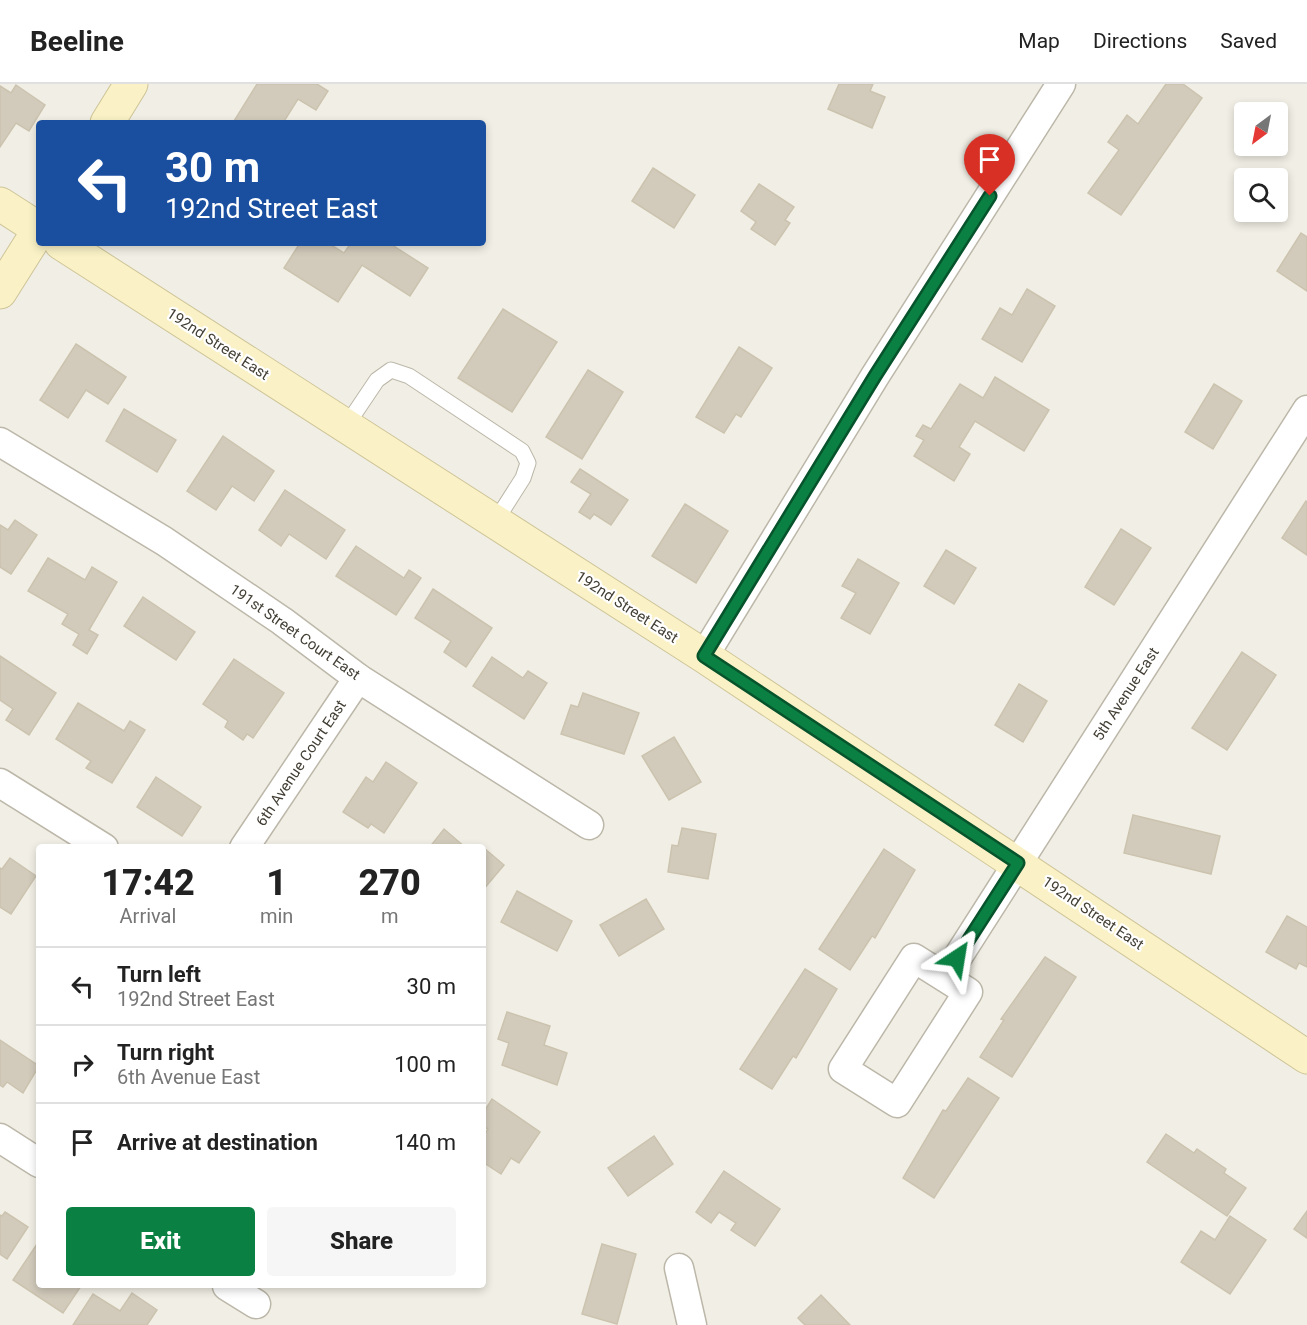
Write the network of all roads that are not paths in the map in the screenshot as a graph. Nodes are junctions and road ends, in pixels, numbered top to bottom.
1 (131, 84) edge
2 (1061, 84) edge
3 (108, 120) edge
4 (0, 204) edge
5 (36, 227) edge
6 (36, 234) edge
7 (67, 246) edge
8 (0, 292) edge
9 (1307, 410) edge
10 (346, 426) junction
11 (0, 442) edge
12 (495, 522) junction
13 (704, 656) junction
14 (358, 678) junction
15 (0, 783) edge
16 (589, 825) dead end
17 (98, 844) edge
18 (247, 844) edge
19 (1018, 863) junction
20 (945, 978) junction
21 (1307, 1058) edge
22 (0, 1138) edge
23 (36, 1161) edge
24 (679, 1268) dead end
25 (231, 1288) edge
26 (256, 1304) dead end
27 (692, 1325) edge

1 - 3 street
2 - 13 street
4 - 5 street
6 - 8 street
7 - 10 street, 192nd Street East
9 - 19 street, 5th Avenue East
10 - 12 street, 192nd Street East
10 - 12 lane
11 - 14 street, 191st Street Court East
12 - 13 street, 192nd Street East
13 - 19 street, 192nd Street East
14 - 16 street, 191st Street Court East
14 - 18 street, 6th Avenue Court East
15 - 17 street
19 - 20 street, 5th Avenue East
19 - 21 street, 192nd Street East
20 - 20 street
22 - 23 street
24 - 27 street
25 - 26 street

